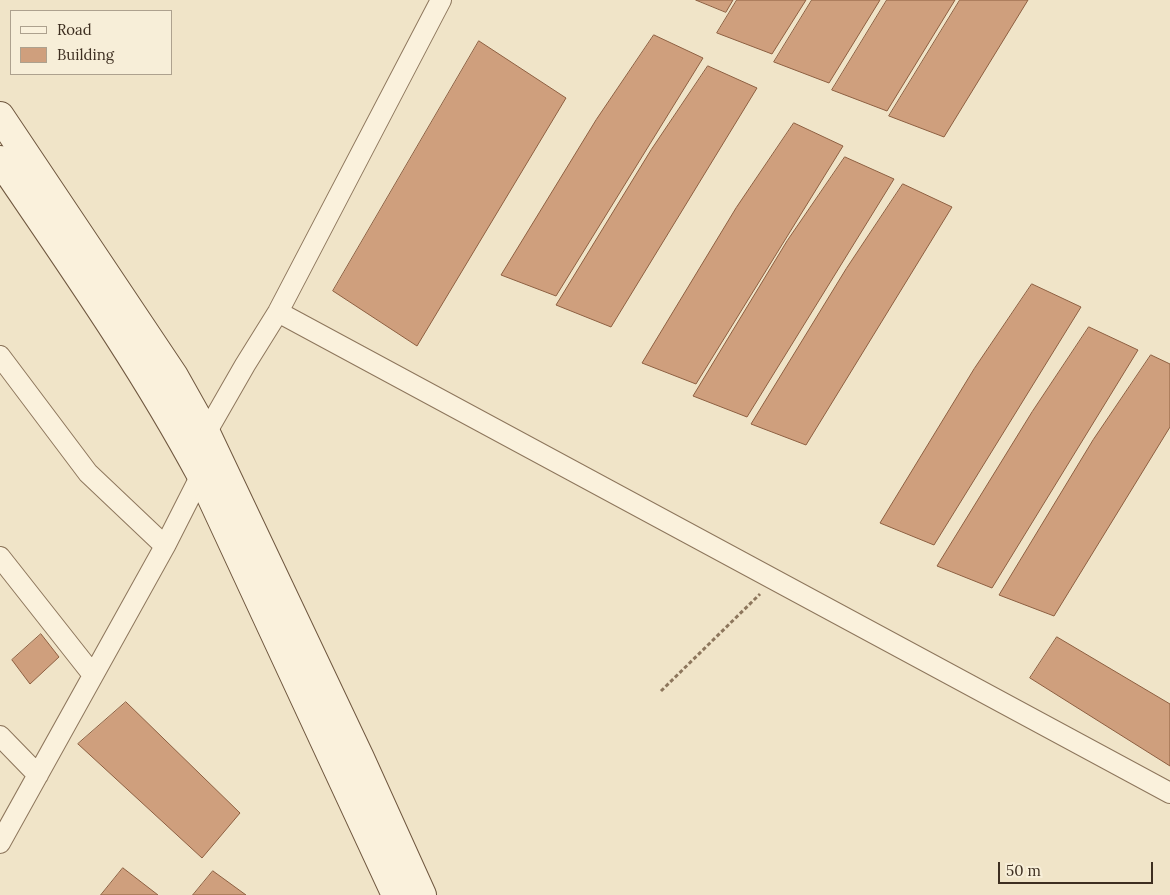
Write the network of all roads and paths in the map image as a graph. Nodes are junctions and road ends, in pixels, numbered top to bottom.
1 (441, 0) edge
2 (0, 116) edge
3 (0, 160) edge
4 (278, 312) junction
5 (0, 356) edge
6 (206, 433) junction
7 (201, 475) junction
8 (165, 546) junction
9 (0, 558) edge
10 (774, 580) junction
11 (93, 675) junction
12 (661, 691) dead end
13 (0, 736) edge
14 (38, 776) junction
15 (1170, 794) edge
16 (0, 843) edge
17 (396, 895) edge
18 (422, 895) edge

1 - 4 street
2 - 6 main road
3 - 7 main road
4 - 6 street
4 - 10 street
5 - 8 street
6 - 7 street
6 - 18 main road
7 - 8 street
7 - 17 main road
8 - 11 street
9 - 11 street
10 - 12 path
10 - 15 street
11 - 14 street
13 - 14 street
14 - 16 street

